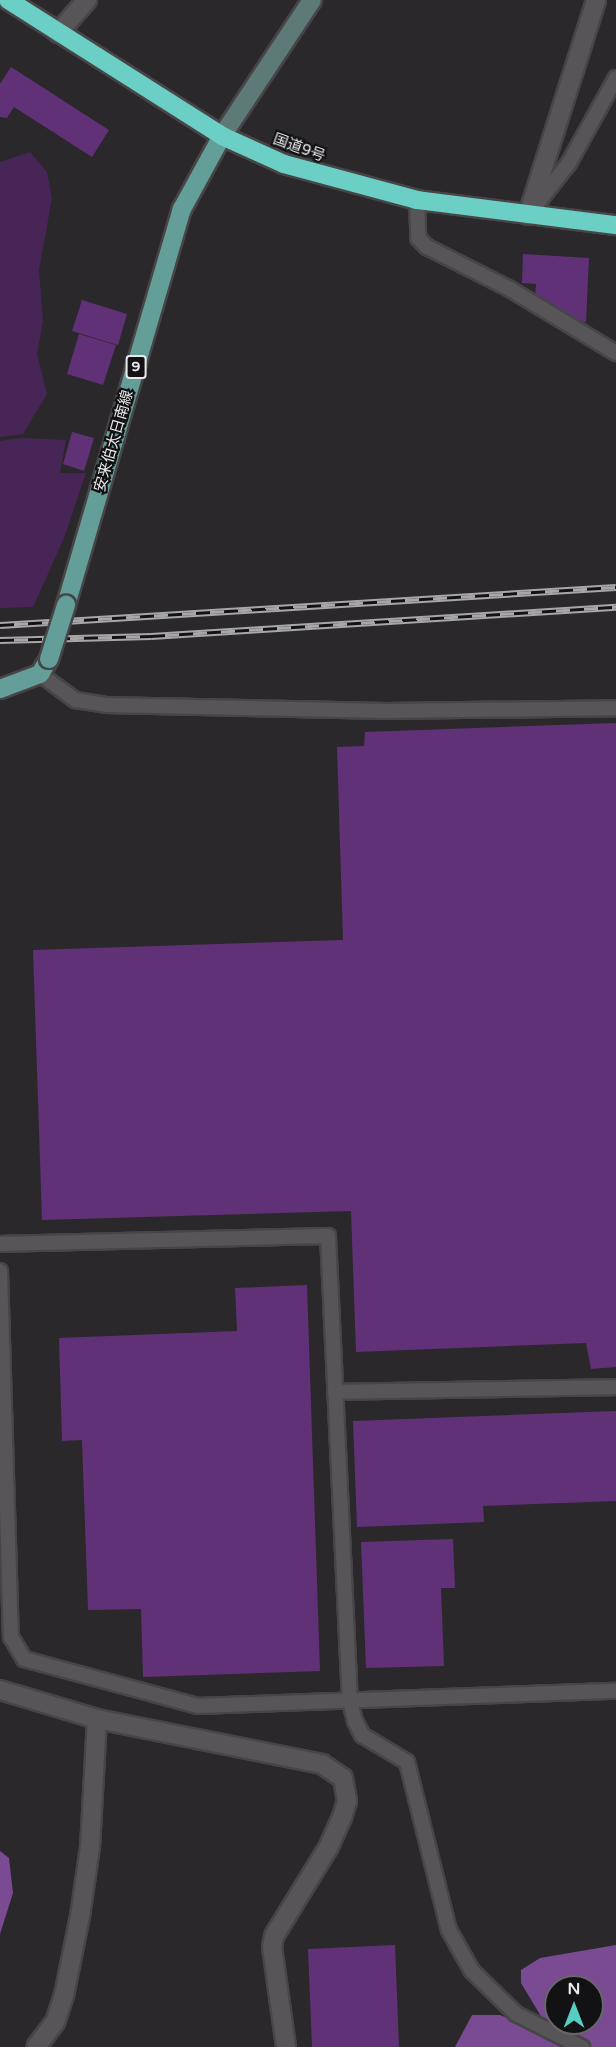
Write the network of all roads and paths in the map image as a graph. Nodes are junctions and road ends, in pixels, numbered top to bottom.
1 (8, 0) edge
2 (87, 0) edge
3 (312, 0) edge
4 (596, 0) edge
5 (58, 33) junction
6 (616, 78) edge
7 (222, 136) junction
8 (417, 200) junction
9 (528, 215) junction
10 (616, 225) edge
11 (616, 353) edge
12 (44, 667) junction
13 (0, 689) edge
14 (616, 708) edge
15 (0, 1245) edge
16 (0, 1271) edge
17 (616, 1387) edge
18 (335, 1392) junction
19 (0, 1690) edge
20 (616, 1690) edge
21 (350, 1701) junction
22 (97, 1719) junction
23 (36, 2047) edge
24 (286, 2047) edge
25 (582, 2047) edge

1 - 5 highway, 国道9号
2 - 5 street
3 - 7 street
4 - 9 street
5 - 7 highway, 国道9号
6 - 9 lane
7 - 8 highway, 国道9号
7 - 12 main road, 安来伯太日南線 / 9, bridge
8 - 9 highway, 国道9号
8 - 11 lane
9 - 10 highway, 国道9号
12 - 13 main road
12 - 14 lane
15 - 18 lane
16 - 21 lane
17 - 18 lane
18 - 21 lane
19 - 22 street
20 - 21 lane
21 - 25 lane
22 - 23 street
22 - 24 street

